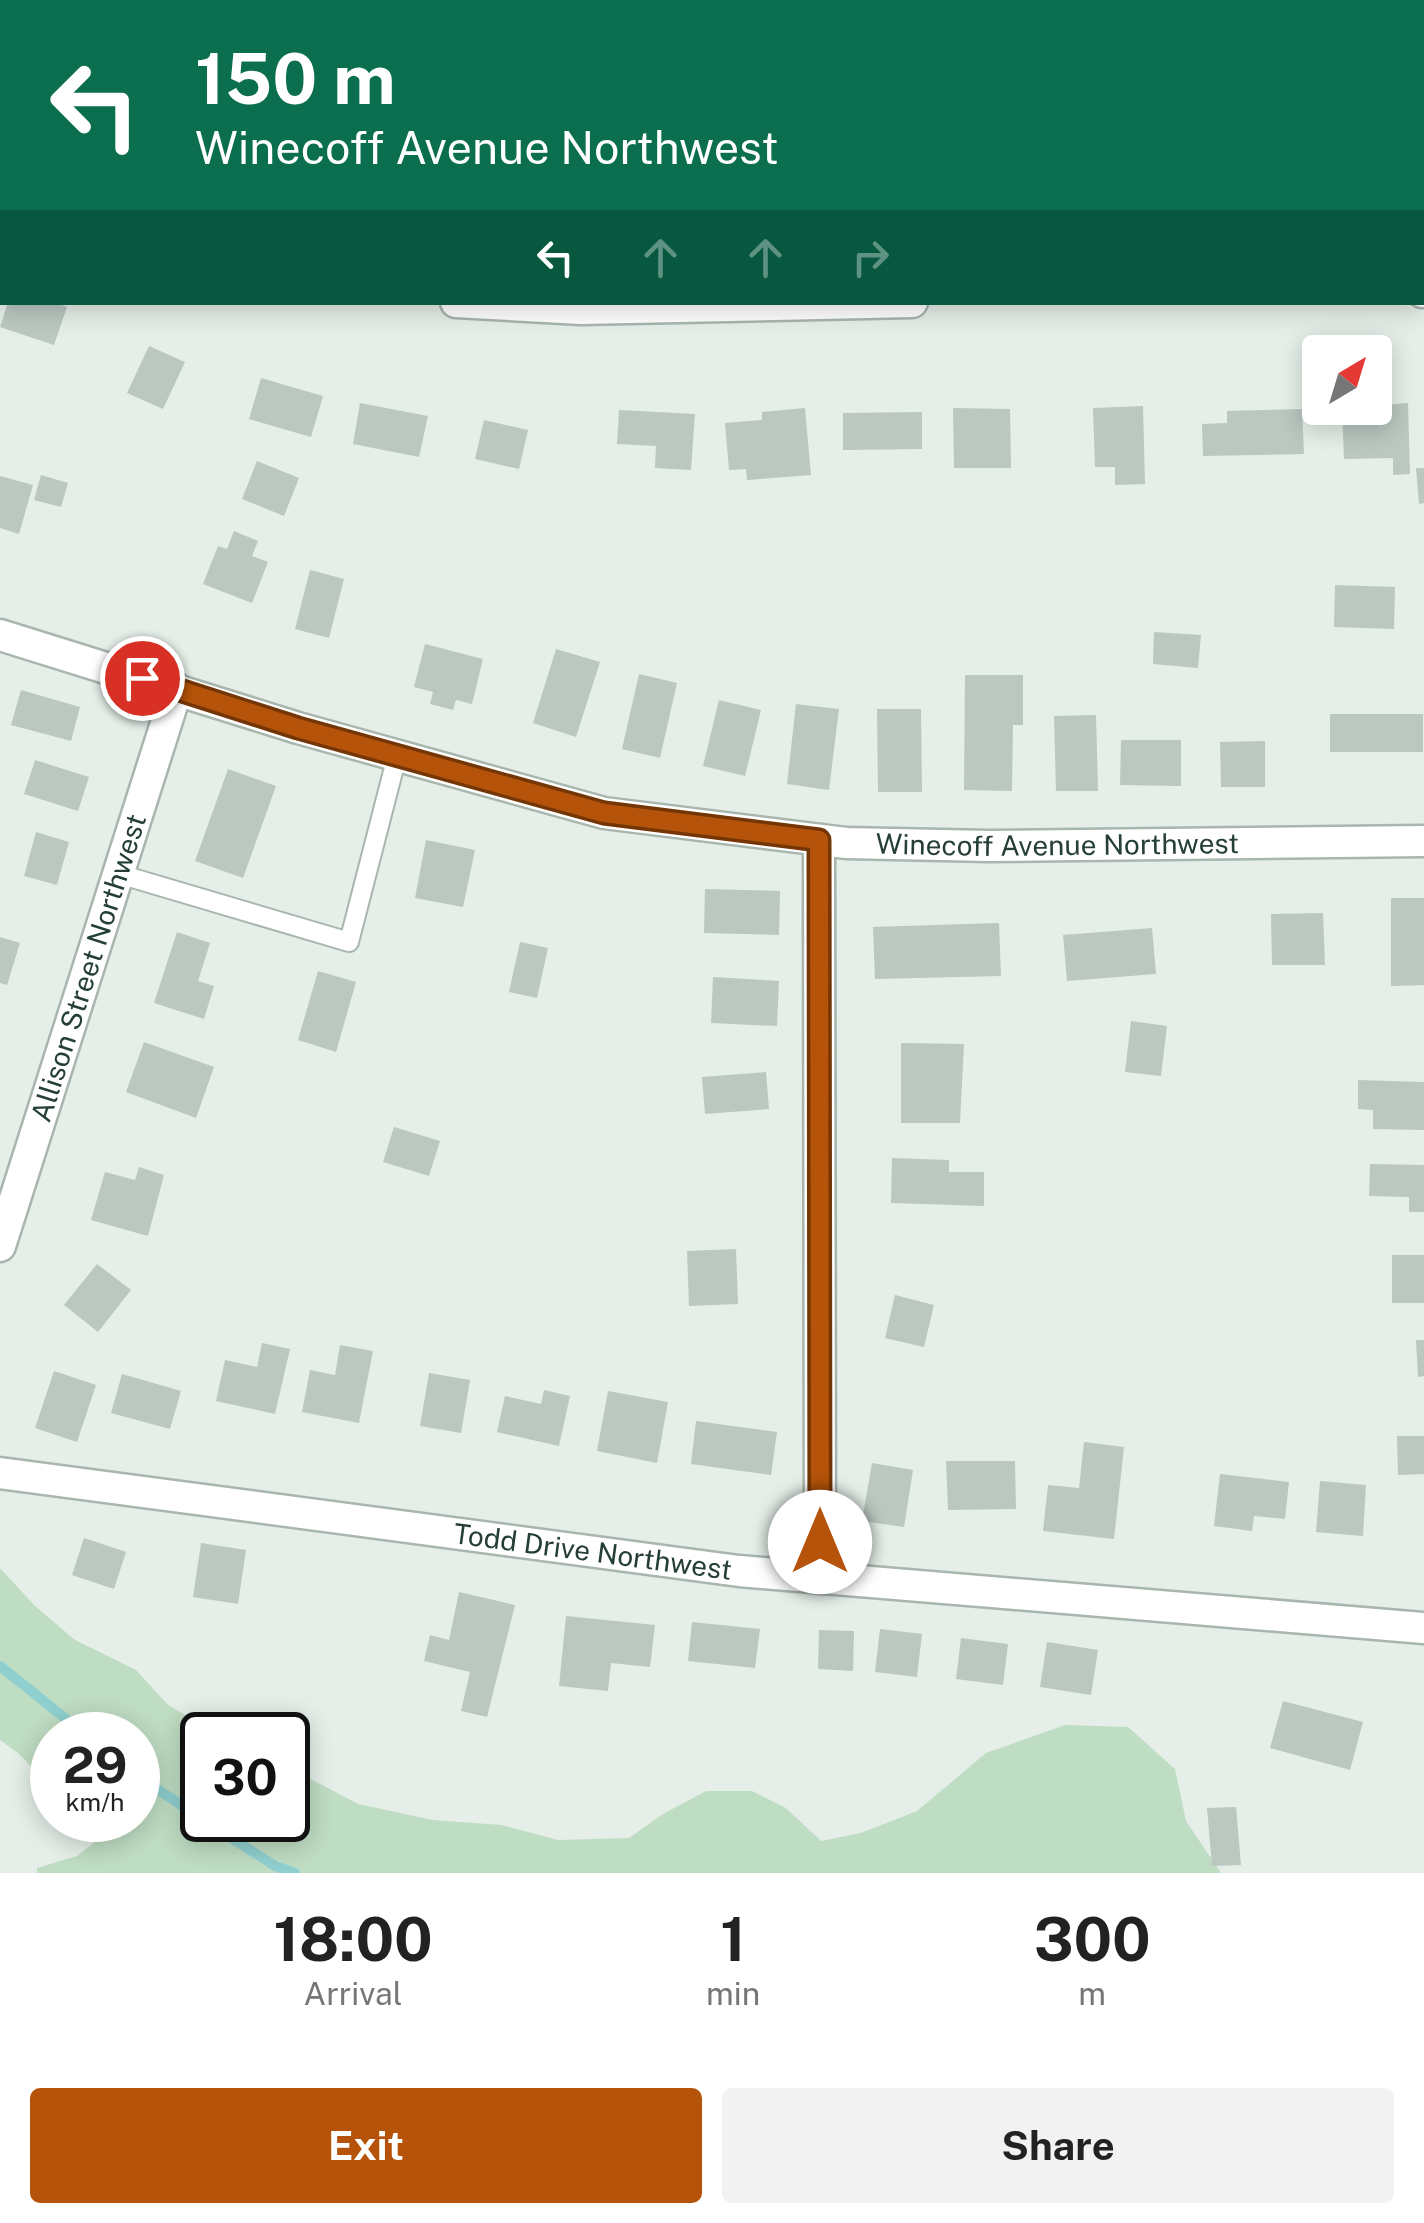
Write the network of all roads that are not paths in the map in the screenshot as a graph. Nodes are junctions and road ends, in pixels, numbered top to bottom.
1 (503, 305) edge
2 (788, 305) edge
3 (0, 634) edge
4 (177, 689) junction
5 (397, 756) junction
6 (819, 840) junction
7 (1424, 841) edge
8 (119, 874) junction
9 (0, 1246) edge
10 (0, 1473) edge
11 (820, 1578) junction
12 (1424, 1628) edge

1 - 2 street
3 - 4 street, Winecoff Avenue Northwest
4 - 5 street, Winecoff Avenue Northwest
4 - 8 street, Allison Street Northwest
5 - 6 street, Winecoff Avenue Northwest
5 - 8 lane
6 - 7 street, Winecoff Avenue Northwest
6 - 11 street
8 - 9 street, Allison Street Northwest
10 - 11 street, Todd Drive Northwest
11 - 12 street, Todd Drive Northwest

